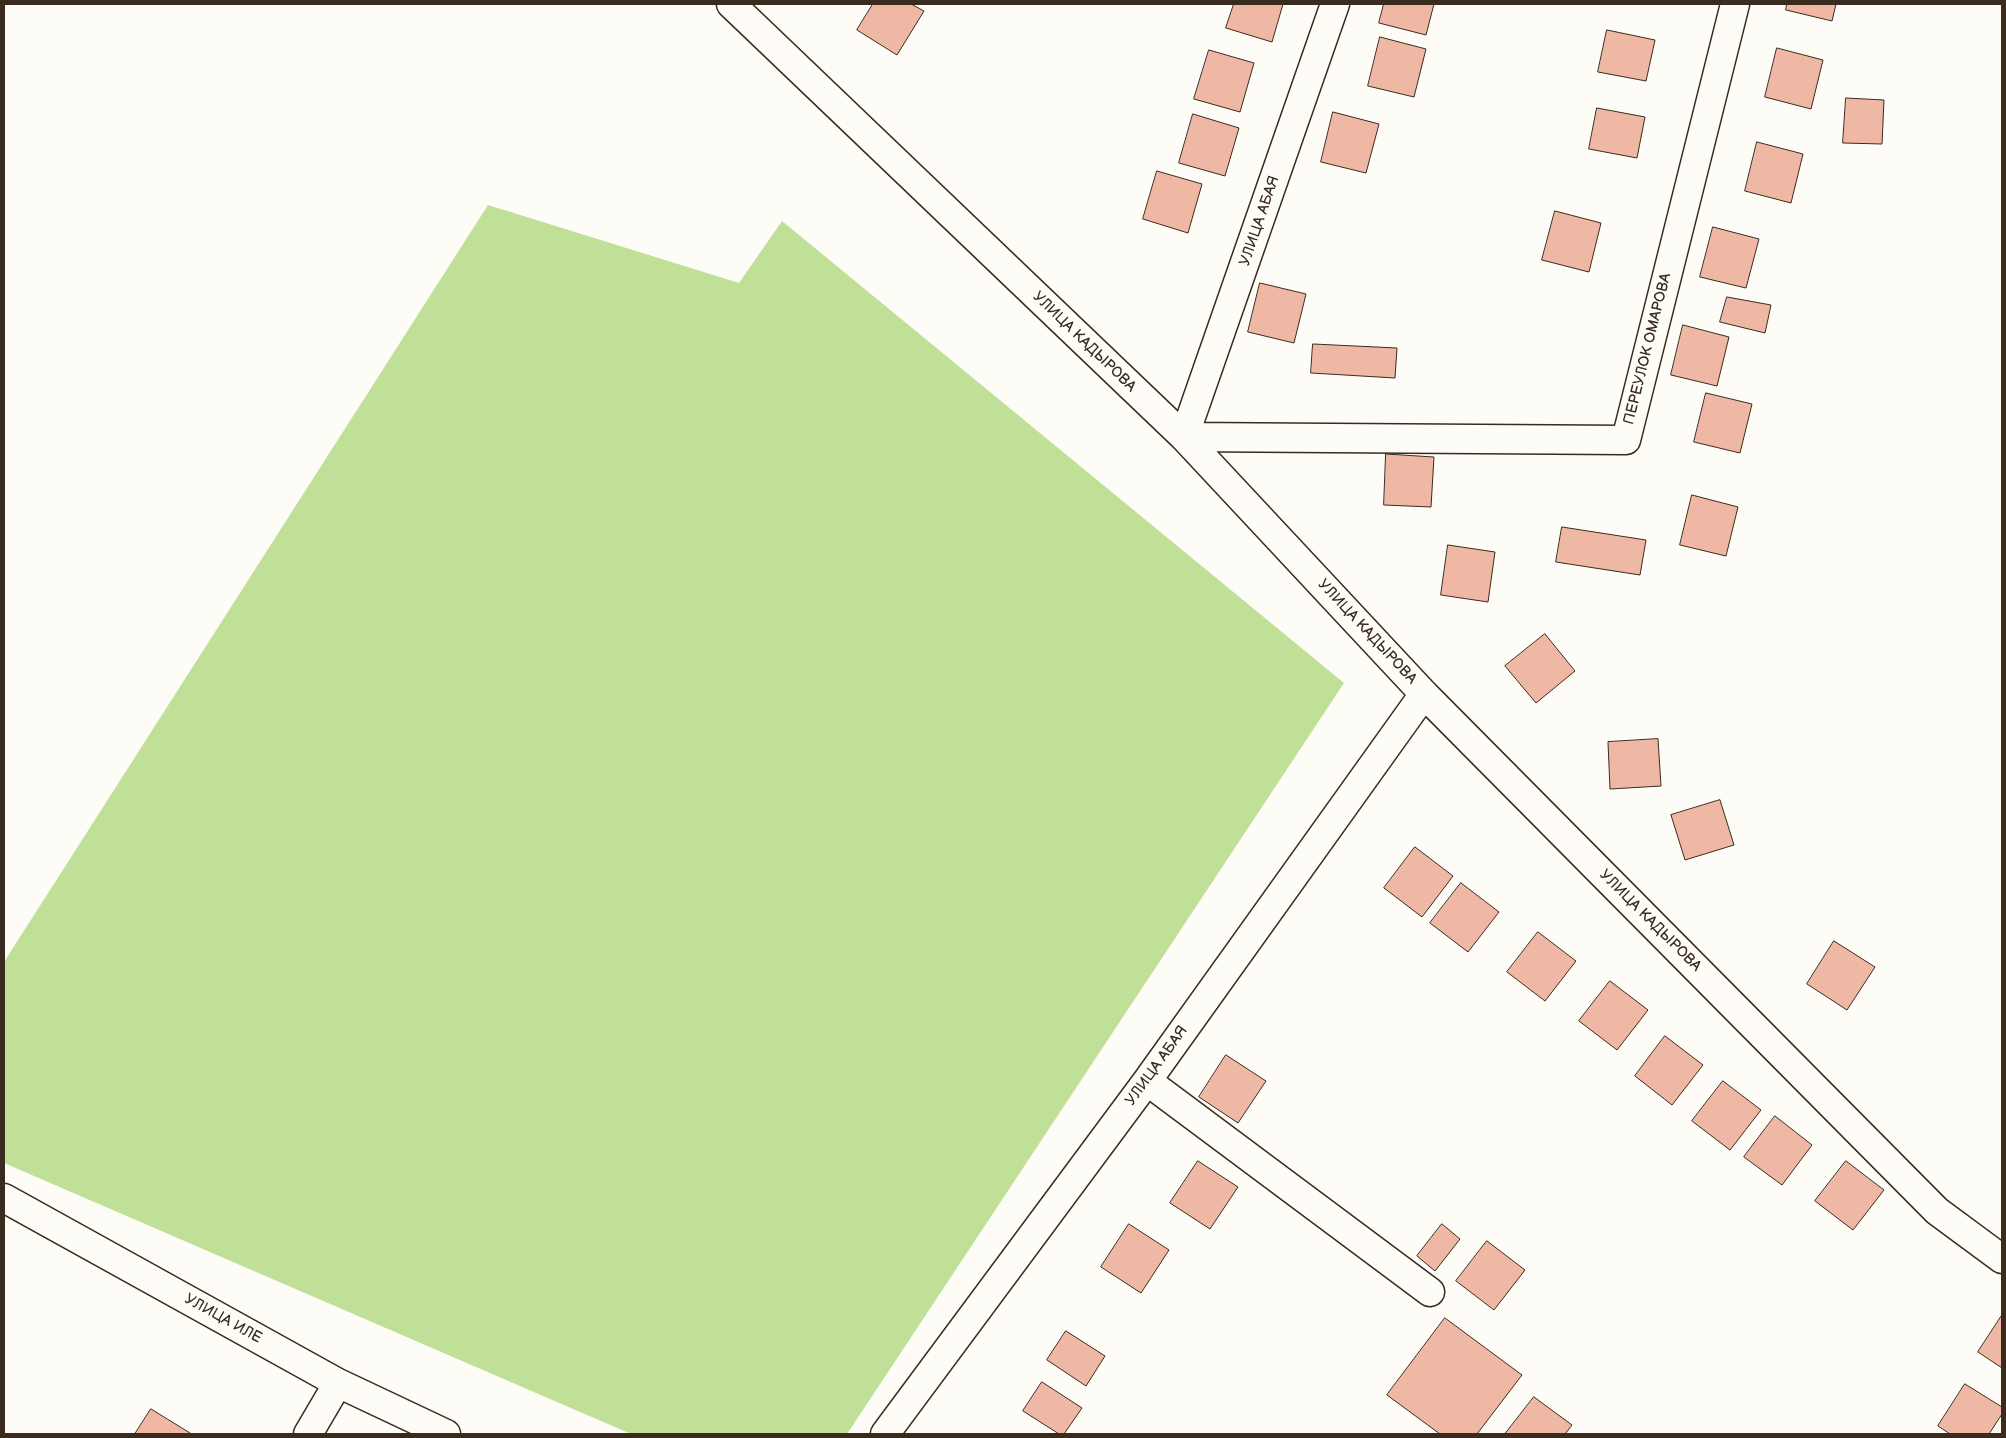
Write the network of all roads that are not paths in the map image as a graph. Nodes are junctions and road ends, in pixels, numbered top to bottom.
1 (731, 4) edge
2 (1335, 4) edge
3 (1735, 4) edge
4 (1184, 438) junction
5 (1424, 694) junction
6 (1147, 1081) junction
7 (4, 1198) edge
8 (2002, 1259) edge
9 (1430, 1292) dead end
10 (338, 1383) junction
11 (308, 1434) edge
12 (446, 1434) edge
13 (885, 1434) edge

1 - 4 street, УЛИЦА КАДЫРОВА
2 - 4 street, УЛИЦА АБАЯ
3 - 4 street, ПЕРЕУЛОК ОМАРОВА
4 - 5 street, УЛИЦА КАДЫРОВА
5 - 6 street, УЛИЦА АБАЯ
5 - 8 street, УЛИЦА КАДЫРОВА
6 - 9 street
6 - 13 street, УЛИЦА АБАЯ
7 - 10 street, УЛИЦА ИЛЕ
10 - 11 street
10 - 12 street, УЛИЦА ИЛЕ

